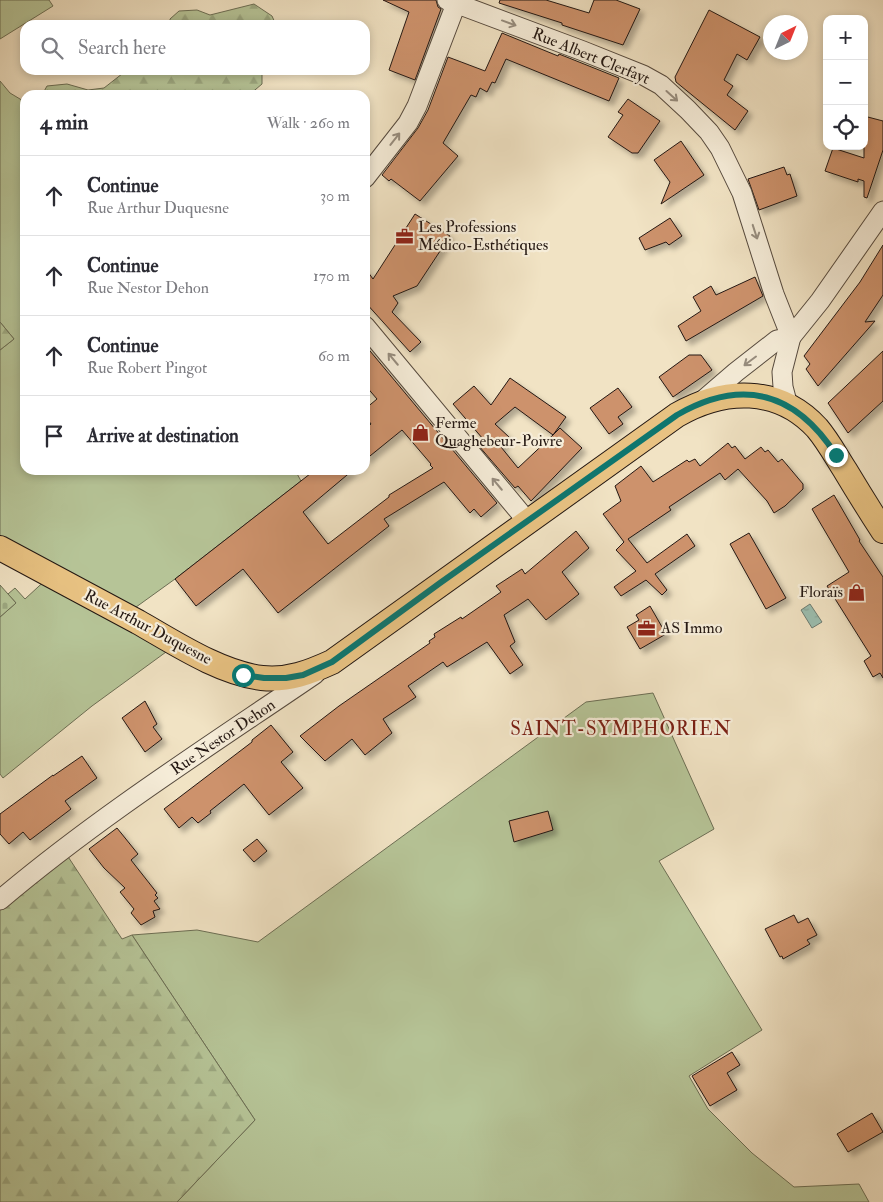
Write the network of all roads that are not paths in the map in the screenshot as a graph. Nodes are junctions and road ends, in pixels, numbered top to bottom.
1 (451, 2) edge
2 (370, 172) edge
3 (883, 211) edge
4 (370, 332) edge
5 (791, 337) junction
6 (700, 404) junction
7 (788, 406) junction
8 (528, 522) junction
9 (883, 531) edge
10 (0, 548) edge
11 (332, 662) junction
12 (0, 900) edge

2 -> 1 street
1 -> 5 street, Rue Albert Clerfayt
3 - 5 street, Rue Nestor Dehon
8 -> 4 street
5 -> 6 street, Rue Nestor Dehon
5 - 7 street, Rue Nestor Dehon
6 - 7 main road
6 - 8 main road, Rue Nestor Dehon
7 - 9 main road
8 - 11 main road, Rue Nestor Dehon
10 - 11 main road, Rue Arthur Duquesne
11 - 12 street, Rue Nestor Dehon

